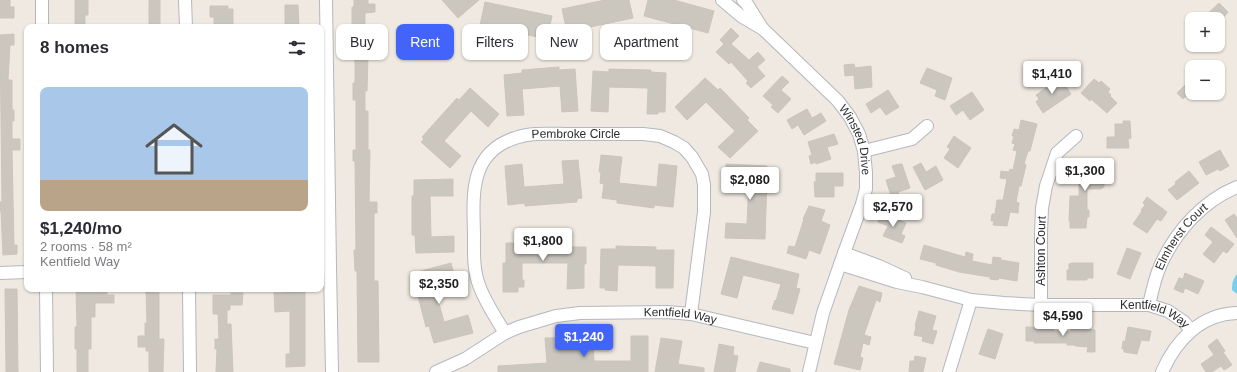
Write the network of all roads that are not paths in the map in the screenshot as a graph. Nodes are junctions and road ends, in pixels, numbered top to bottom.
1 (42, 0) edge
2 (185, 0) edge
3 (326, 0) edge
4 (722, 0) edge
5 (743, 0) edge
6 (42, 24) edge
7 (186, 24) edge
8 (763, 29) junction
9 (927, 126) dead end
10 (1076, 136) dead end
11 (864, 151) junction
12 (1237, 187) edge
13 (842, 259) junction
14 (325, 267) edge
15 (24, 272) edge
16 (0, 273) edge
17 (46, 292) edge
18 (189, 292) edge
19 (971, 300) junction
20 (1041, 305) junction
21 (1149, 305) junction
22 (1237, 313) edge
23 (691, 314) junction
24 (1191, 330) junction
25 (505, 333) junction
26 (815, 343) junction
27 (47, 372) edge
28 (190, 372) edge
29 (332, 372) edge
30 (436, 372) edge
31 (809, 372) edge
32 (949, 372) edge
33 (1162, 372) edge

1 - 6 street
2 - 7 street
3 - 14 street
4 - 8 street, Winsted Drive
5 - 8 street, Winsted Drive
8 - 11 street, Winsted Drive
9 - 11 street
10 - 20 street, Ashton Court
11 - 13 street, Winsted Drive
12 - 21 street, Elmherst Court
13 - 19 street, Kentfield Way
13 - 26 street, Winsted Drive
14 - 29 street
15 - 16 street
17 - 27 street
18 - 28 street
19 - 20 street, Kentfield Way
19 - 32 street
20 - 21 street, Kentfield Way
21 - 24 street, Kentfield Way
22 - 24 street, Kentfield Way
23 - 25 street, Kentfield Way
23 - 25 street, Pembroke Circle
23 - 26 street, Kentfield Way
24 - 33 street
25 - 30 street, Kentfield Way
26 - 31 street, Winsted Drive

